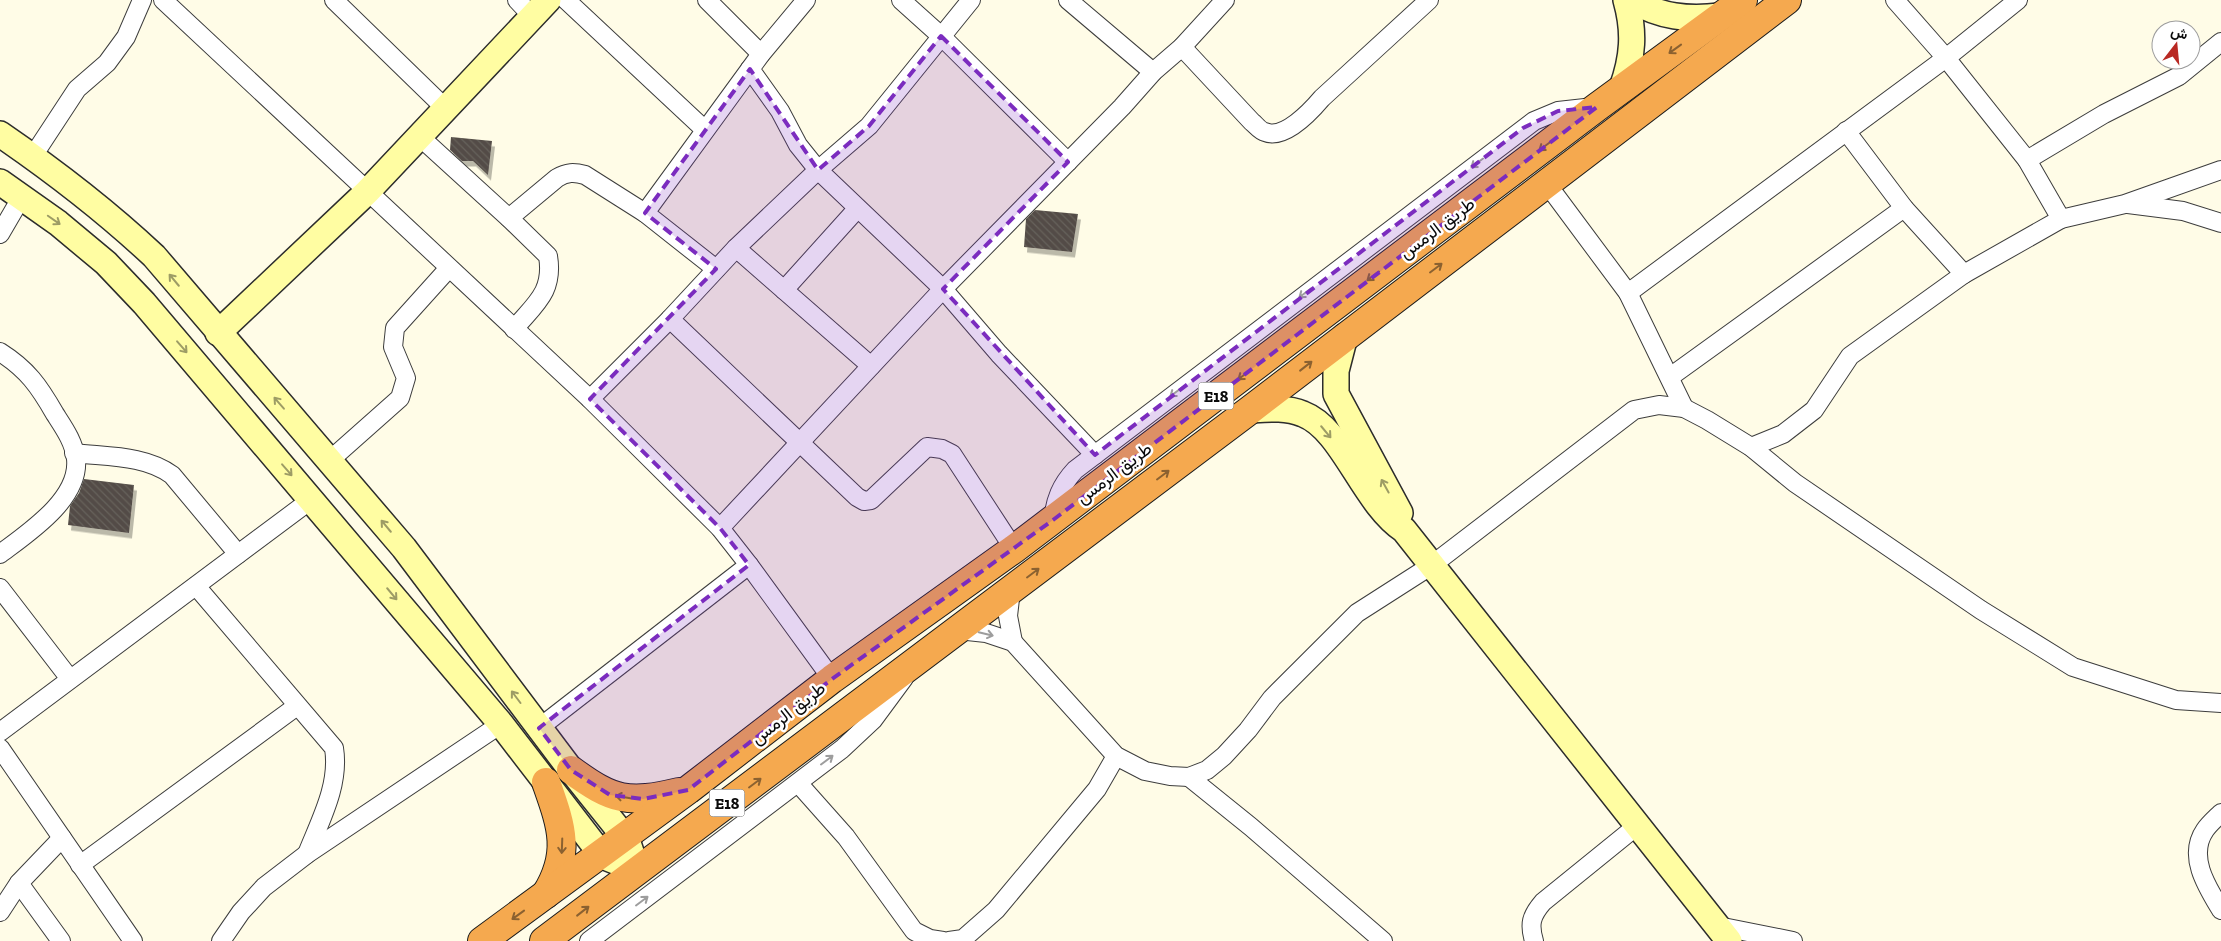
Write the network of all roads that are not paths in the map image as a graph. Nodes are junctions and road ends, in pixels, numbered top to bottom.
1 (142, 0) edge
2 (163, 0) edge
3 (334, 0) edge
4 (566, 0) edge
5 (707, 0) edge
6 (806, 0) edge
7 (901, 0) edge
8 (971, 0) edge
9 (1068, 0) edge
10 (1225, 0) edge
11 (1429, 0) edge
12 (1626, 0) edge
13 (1632, 0) edge
14 (1786, 0) edge
15 (1895, 0) edge
16 (2018, 0) edge
17 (532, 5) edge
18 (1730, 7) edge
19 (941, 36) junction
20 (2221, 42) edge
21 (1182, 47) junction
22 (762, 54) junction
23 (1946, 58) junction
24 (750, 69) junction
25 (1153, 72) junction
26 (1622, 88) junction
27 (1597, 107) junction
28 (445, 108) junction
29 (704, 130) junction
30 (1846, 132) junction
31 (0, 134) edge
32 (419, 136) junction
33 (33, 156) junction
34 (2027, 160) junction
35 (1068, 162) junction
36 (818, 170) junction
37 (2221, 170) edge
38 (0, 182) edge
39 (1547, 184) junction
40 (367, 192) junction
41 (21, 198) junction
42 (2125, 204) junction
43 (1904, 208) junction
44 (857, 209) junction
45 (645, 213) junction
46 (510, 218) junction
47 (2061, 218) junction
48 (2221, 223) edge
49 (0, 234) edge
50 (736, 248) junction
51 (449, 268) junction
52 (716, 270) junction
53 (1964, 274) junction
54 (943, 289) junction
55 (784, 290) junction
56 (1628, 292) junction
57 (670, 319) junction
58 (514, 329) junction
59 (218, 333) junction
60 (1346, 336) junction
61 (0, 352) edge
62 (871, 366) junction
63 (1670, 377) junction
64 (590, 400) junction
65 (1684, 408) junction
66 (1250, 410) junction
67 (799, 444) junction
68 (1751, 447) junction
69 (74, 453) junction
70 (1095, 454) junction
71 (329, 461) junction
72 (312, 499) junction
73 (1053, 520) junction
74 (720, 528) junction
75 (1404, 530) junction
76 (404, 548) junction
77 (1014, 549) junction
78 (0, 554) edge
79 (238, 554) junction
80 (749, 565) junction
81 (1432, 565) junction
82 (196, 586) junction
83 (0, 588) edge
84 (1011, 590) junction
85 (958, 630) junction
86 (1013, 642) junction
87 (910, 666) junction
88 (70, 679) junction
89 (832, 679) junction
90 (2221, 704) edge
91 (297, 706) junction
92 (501, 724) junction
93 (539, 728) junction
94 (0, 732) edge
95 (0, 748) edge
96 (1116, 756) junction
97 (571, 770) junction
98 (1189, 777) junction
99 (546, 782) junction
100 (798, 783) junction
101 (688, 790) junction
102 (2221, 813) edge
103 (1638, 825) junction
104 (625, 837) junction
105 (62, 838) junction
106 (307, 854) junction
107 (601, 854) junction
108 (80, 865) junction
109 (638, 867) junction
110 (19, 883) junction
111 (546, 895) junction
112 (2221, 910) edge
113 (0, 912) edge
114 (1723, 934) edge
115 (61, 941) edge
116 (133, 941) edge
117 (221, 941) edge
118 (482, 941) edge
119 (544, 941) edge
120 (589, 941) edge
121 (943, 941) edge
122 (950, 941) edge
123 (1383, 941) edge
124 (1534, 941) edge
125 (1793, 941) edge

1 - 33 street
2 - 40 street
3 - 28 street
4 - 29 street
5 - 22 street
6 - 22 street
7 - 19 street
8 - 19 street
9 - 25 street
10 - 21 street
11 - 21 street
12 - 26 main road
13 - 18 main road
14 - 39 highway, طريق الرمس / E18
15 - 23 street
16 - 23 street
17 - 28 main road
18 -> 26 highway, طريق الرمس / E18
19 - 35 street
19 - 36 street
20 - 34 street
21 - 25 street
22 - 24 street
23 - 30 street
23 - 34 street
24 - 29 street
24 - 36 street
25 - 35 street
26 - 27 highway, طريق الرمس / E18
27 -> 70 street
27 -> 73 highway, طريق الرمس / E18
28 - 32 main road
29 - 45 street
30 - 43 street
30 - 56 street
31 - 33 main road
32 - 40 main road
32 - 46 street
59 -> 33 main road
34 - 47 street
35 - 54 street
36 - 44 street
36 - 50 street
37 - 42 street
38 - 41 main road
39 - 56 street
60 -> 39 highway, طريق الرمس / E18
40 - 51 street
40 - 59 main road
41 - 49 street
41 -> 72 main road
42 - 47 street
42 - 48 street
43 - 53 street
43 - 63 street
44 - 54 street
44 - 55 street
45 - 46 street
45 - 52 street
46 - 58 street
47 - 53 street
50 - 52 street
50 - 55 street
51 - 58 street
51 - 71 street
52 - 57 street
53 - 68 street
54 - 62 street
54 - 70 street
55 - 62 street
56 - 63 street
57 - 64 street
57 - 67 street
58 - 64 street
71 -> 59 main road
66 -> 60 highway, طريق الرمس / E18
75 -> 60 main road
61 - 69 street
62 - 67 street
63 - 65 street
64 - 74 street
65 - 68 street
65 - 81 street
66 -> 75 main road
84 -> 66 highway, طريق الرمس / E18
67 - 74 street
67 - 77 street
68 - 90 street
69 - 78 street
69 - 79 street
70 - 73 street
76 -> 71 main road
72 - 76 main road
72 - 79 street
72 -> 92 main road
73 - 77 highway, طريق الرمس / E18
74 - 80 street
75 - 81 main road
93 -> 76 main road
77 - 89 highway, طريق الرمس / E18
79 - 82 street
80 - 89 street
80 - 93 street
81 - 98 street
81 - 103 main road
82 - 88 street
82 - 91 street
83 - 88 street
84 - 85 highway, طريق الرمس / E18
84 - 86 street
85 -> 86 street
85 - 87 highway, طريق الرمس / E18
86 - 96 street
100 -> 87 street
109 -> 87 highway, طريق الرمس / E18
88 - 94 street
89 - 101 highway, طريق الرمس / E18
91 - 106 street
91 - 108 street
92 - 99 main road
92 - 106 street
93 - 97 main road
95 - 105 street
96 - 98 street
96 - 122 street
101 -> 97 highway
97 - 104 main road
98 - 123 street
99 - 107 main road
99 -> 111 highway
120 -> 100 street
100 - 121 street
101 - 104 highway, طريق الرمس / E18
102 - 112 street
103 - 114 main road
103 - 124 street
104 - 107 highway, طريق الرمس / E18
104 - 109 main road
105 - 108 street
105 - 110 street
106 - 117 street
107 - 109 main road
107 - 111 highway, طريق الرمس / E18
108 - 116 street
119 -> 109 highway, طريق الرمس / E18
110 - 113 street
110 - 115 street
111 -> 118 highway, طريق الرمس / E18
114 - 125 street

